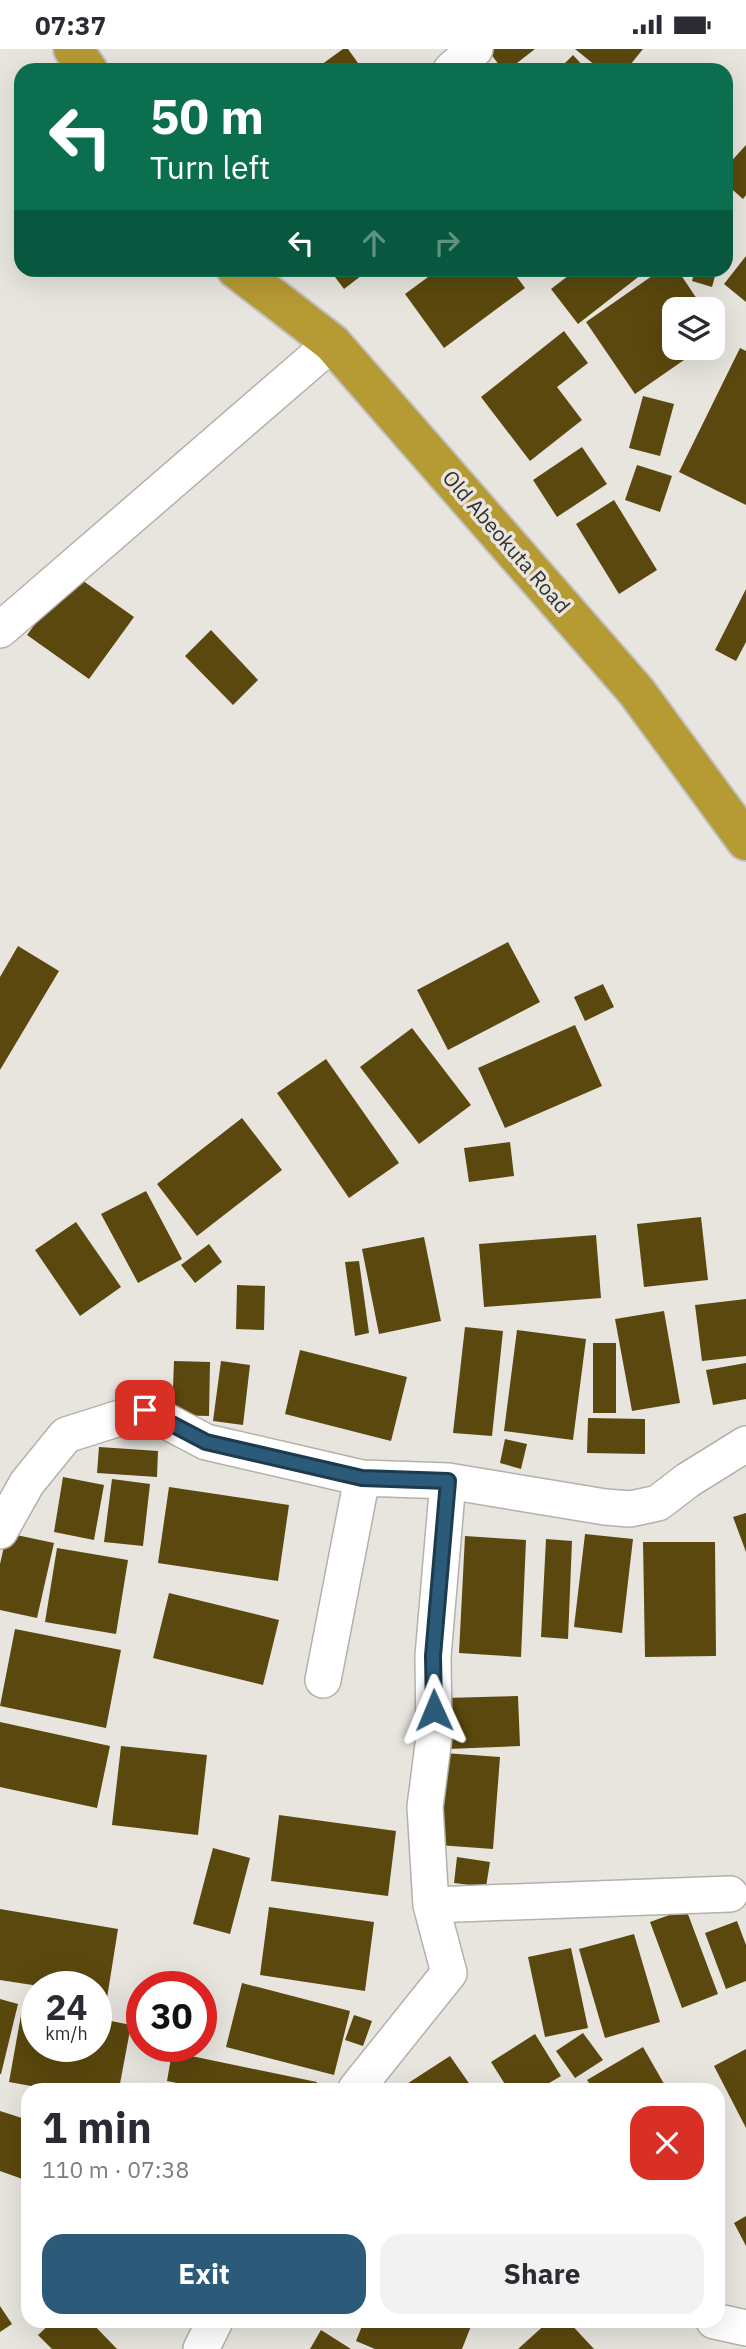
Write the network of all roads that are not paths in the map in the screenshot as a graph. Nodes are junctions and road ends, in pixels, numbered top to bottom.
1 (475, 49) edge
2 (459, 63) edge
3 (246, 277) edge
4 (331, 343) junction
5 (0, 630) edge
6 (746, 841) edge
7 (746, 1444) edge
8 (362, 1478) junction
9 (448, 1481) junction
10 (0, 1531) edge
11 (323, 1680) dead end
12 (730, 1894) dead end
13 (432, 1905) junction
14 (361, 2083) edge
15 (725, 2323) edge
16 (212, 2328) edge
17 (746, 2328) edge
18 (201, 2349) edge

1 - 2 street
3 - 4 highway, Old Abeokuta Road
4 - 5 street
4 - 6 highway, Old Abeokuta Road
7 - 9 street
8 - 9 street
8 - 10 street
8 - 11 street
9 - 13 street
12 - 13 street
13 - 14 street
15 - 17 street
16 - 18 street

